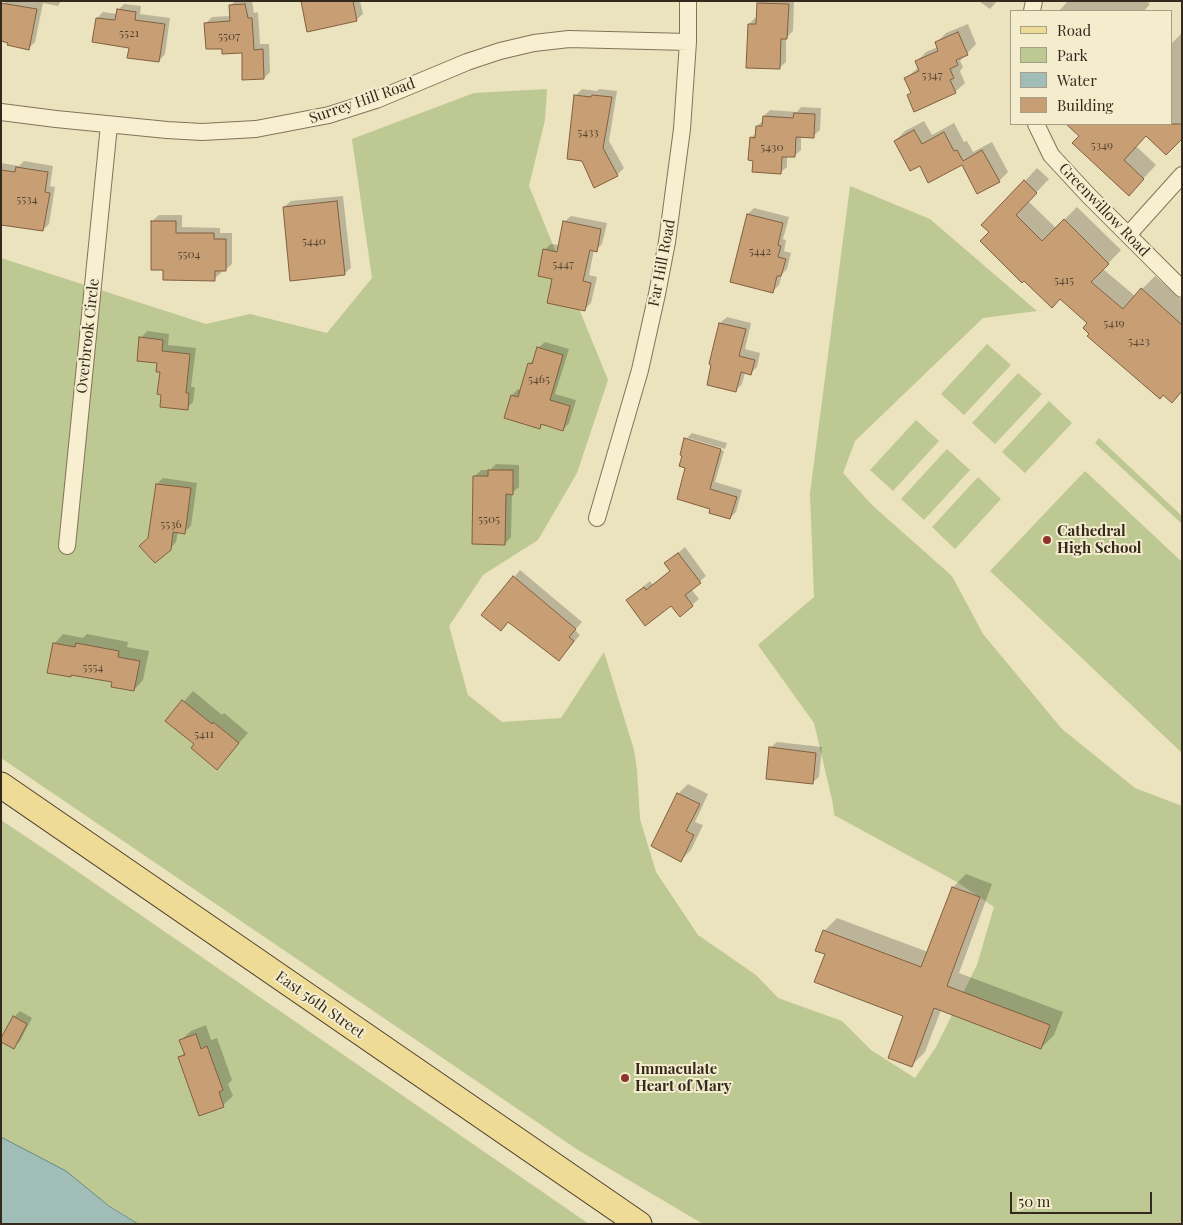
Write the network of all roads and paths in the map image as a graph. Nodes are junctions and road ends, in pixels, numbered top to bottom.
1 (688, 1) edge
2 (688, 42) junction
3 (1, 112) edge
4 (109, 125) junction
5 (1036, 125) edge
6 (1182, 175) edge
7 (1128, 235) junction
8 (1182, 289) edge
9 (597, 518) dead end
10 (67, 546) dead end
11 (1, 785) edge
12 (639, 1224) edge

1 - 2 street, Far Hill Road
2 - 4 street, Surrey Hill Road
2 - 9 street, Far Hill Road
3 - 4 street, Surrey Hill Road
4 - 10 street, Overbrook Circle
5 - 7 street, Greenwillow Road
6 - 7 street
7 - 8 street, Greenwillow Road
11 - 12 main road, East 56th Street

